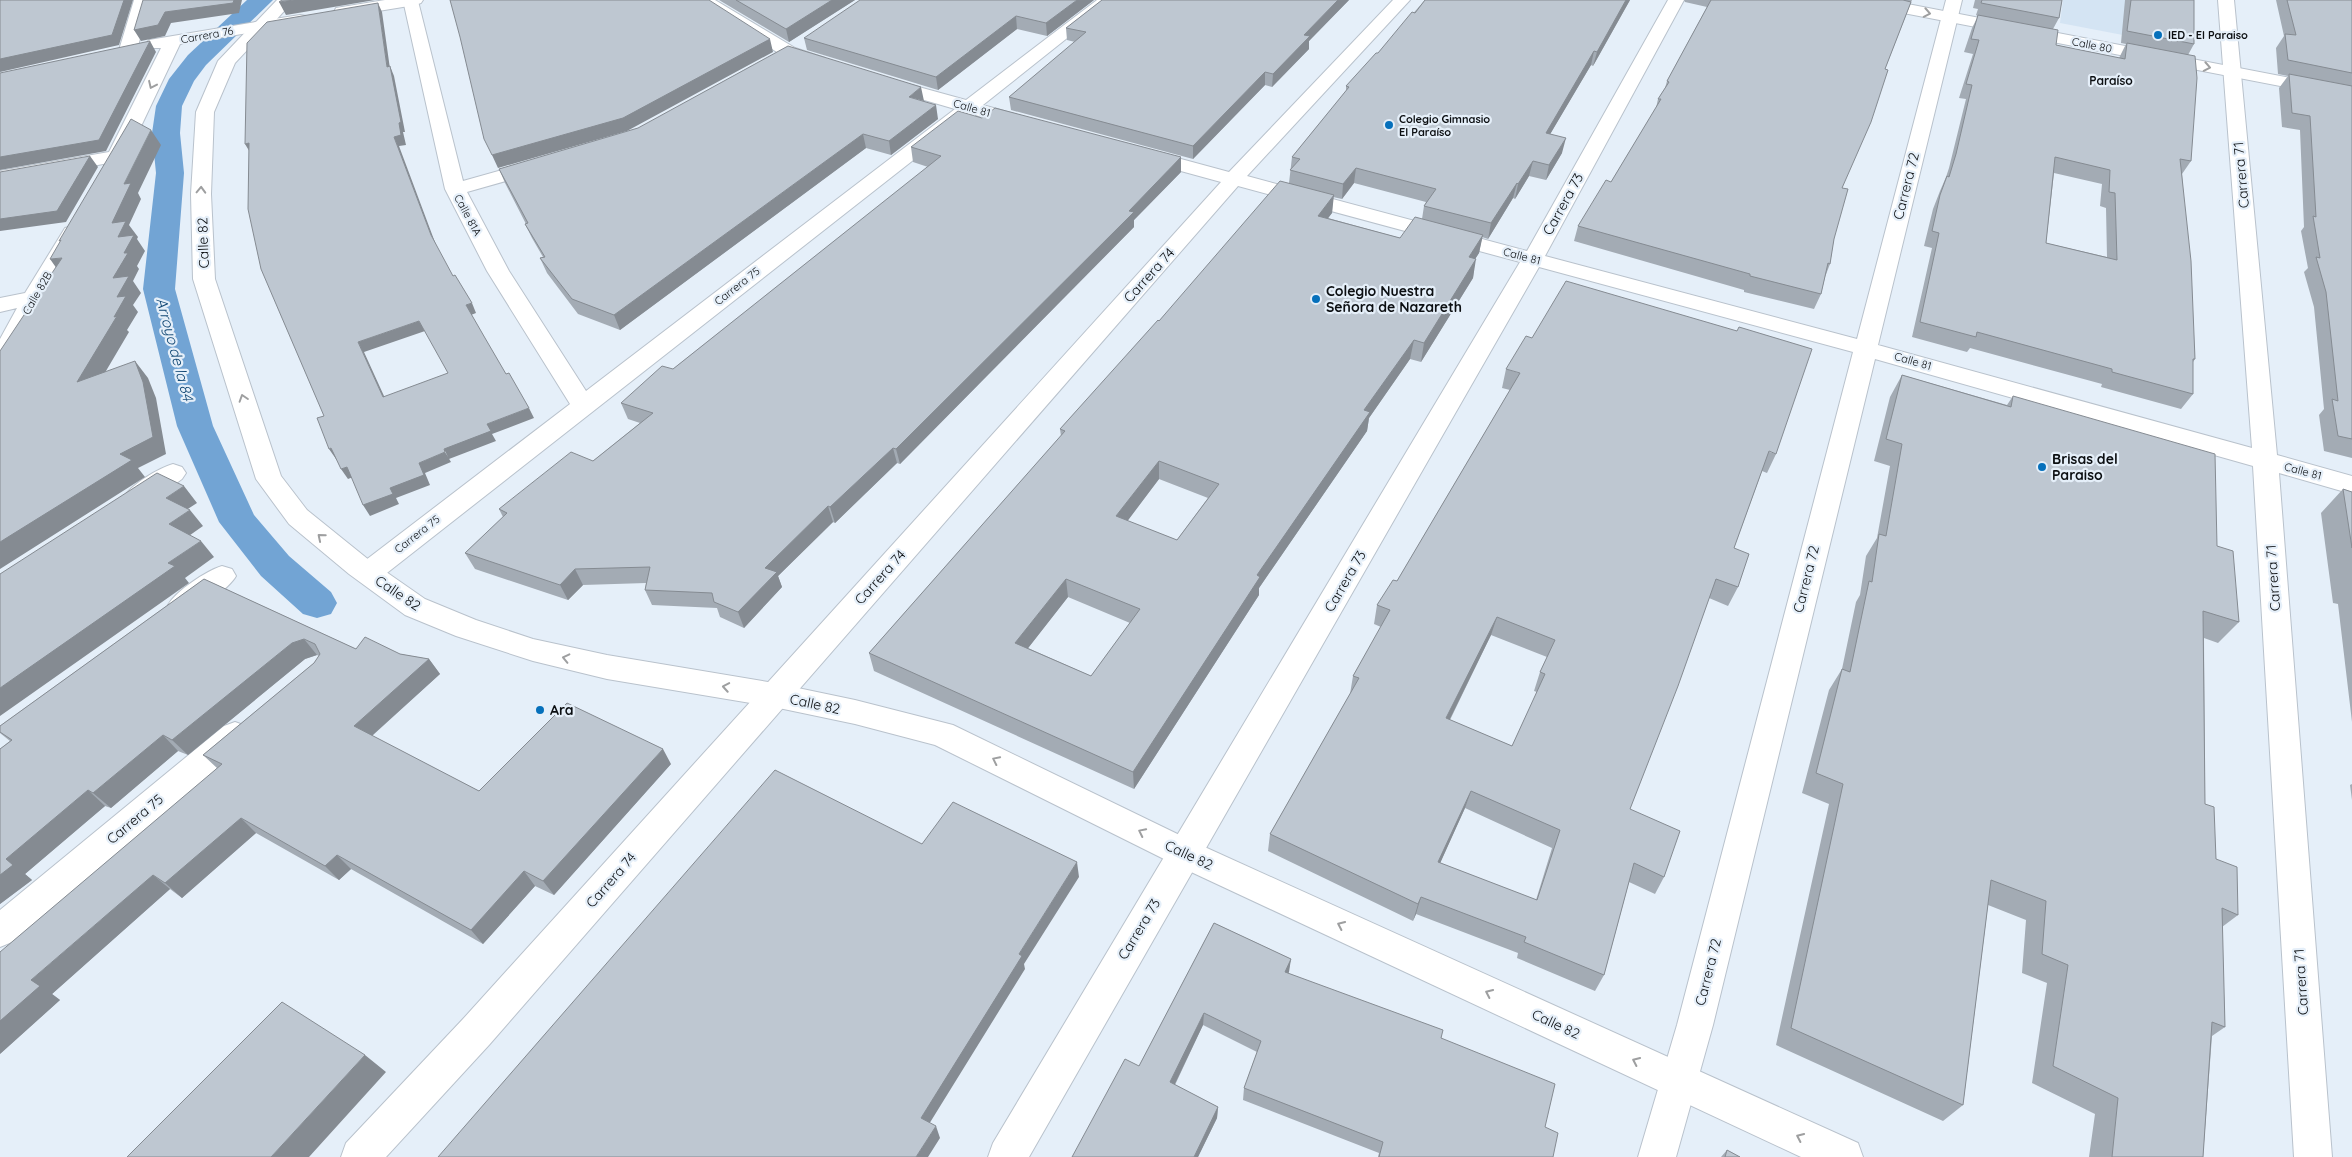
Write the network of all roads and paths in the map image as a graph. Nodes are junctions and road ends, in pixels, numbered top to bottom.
1 (142, 0) edge
2 (286, 0) edge
3 (415, 0) edge
4 (704, 0) edge
5 (1108, 0) edge
6 (1402, 0) edge
7 (1676, 0) edge
8 (1862, 0) edge
9 (2226, 0) edge
10 (410, 1) edge
11 (1952, 9) edge
12 (253, 27) junction
13 (173, 41) junction
14 (128, 50) junction
15 (110, 54) edge
16 (836, 68) edge
17 (2232, 72) junction
18 (864, 76) edge
19 (2352, 95) edge
20 (969, 107) junction
21 (1045, 128) edge
22 (1122, 149) edge
23 (118, 156) junction
24 (550, 162) edge
25 (0, 178) edge
26 (1234, 179) junction
27 (103, 181) edge
28 (455, 189) junction
29 (83, 214) edge
30 (1533, 259) junction
31 (33, 298) junction
32 (0, 305) edge
33 (1864, 348) junction
34 (0, 361) edge
35 (583, 406) junction
36 (2265, 460) junction
37 (173, 473) dead end
38 (2352, 484) edge
39 (115, 511) edge
40 (368, 573) junction
41 (222, 576) dead end
42 (159, 622) edge
43 (774, 695) junction
44 (256, 719) edge
45 (1186, 854) junction
46 (0, 931) edge
47 (1678, 1080) junction
48 (360, 1157) edge
49 (1007, 1157) edge
50 (1657, 1157) edge
51 (1844, 1157) edge
52 (2313, 1157) edge

1 - 14 street
2 - 12 street, Calle 82
3 - 10 street, Carrera 76
4 - 16 street
5 - 20 street, Carrera 75
6 - 26 street, Carrera 74
7 - 30 street, Carrera 73
8 -> 11 street, Calle 80
9 - 17 street, Carrera 71
10 - 12 street, Carrera 76
10 - 28 street, Calle 81A
11 -> 17 street, Calle 80
11 - 33 street, Carrera 72
12 - 13 street, Carrera 76
40 -> 12 street, Calle 82
13 - 14 street, Carrera 76
13 -> 23 street
14 - 15 street, Carrera 76
17 - 19 street, Calle 80
17 - 36 street, Carrera 71
18 - 20 street, Calle 81
20 - 21 street, Calle 81
20 - 35 street, Carrera 75
22 - 26 street, Calle 81
23 - 25 street
23 - 27 street
24 - 28 street
26 - 30 street, Calle 81
26 - 43 street, Carrera 74
28 - 35 street, Calle 81A
29 - 31 street, Calle 82B
30 - 33 street, Calle 81
30 - 45 street, Carrera 73
31 - 32 street
31 - 34 street, Calle 82B
33 - 36 street, Calle 81
33 - 47 street, Carrera 72
35 - 40 street, Carrera 75
36 - 38 street, Calle 81
36 - 52 street, Carrera 71
37 - 39 street
43 -> 40 street, Calle 82
41 - 42 street
45 -> 43 street, Calle 82
43 - 48 street, Carrera 74
44 - 46 street, Carrera 75
47 -> 45 street, Calle 82
45 - 49 street, Carrera 73
47 - 50 street, Carrera 72
51 -> 47 street, Calle 82

